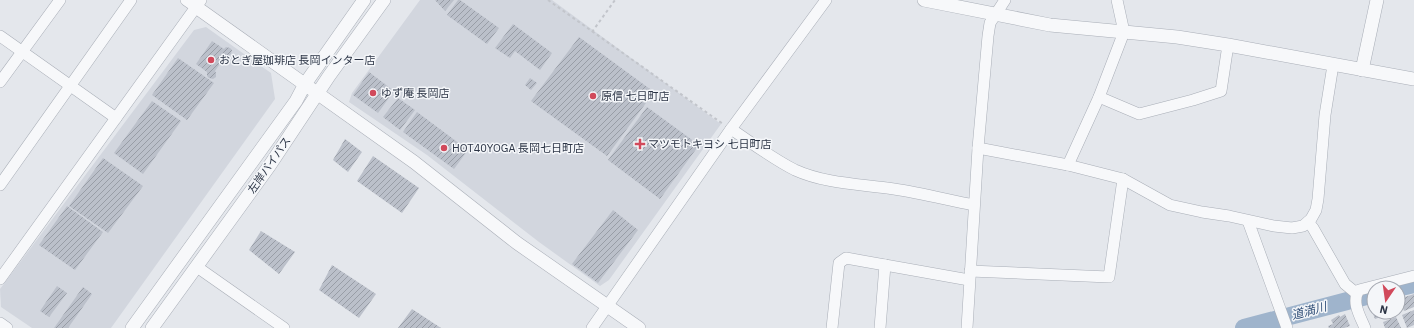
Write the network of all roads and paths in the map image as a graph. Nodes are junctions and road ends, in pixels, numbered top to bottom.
1 (60, 0) edge
2 (131, 0) edge
3 (364, 0) edge
4 (384, 0) edge
5 (548, 0) edge
6 (615, 0) edge
7 (826, 0) edge
8 (924, 0) edge
9 (1005, 0) edge
10 (1117, 0) edge
11 (1377, 0) edge
12 (194, 2) edge
13 (995, 15) junction
14 (592, 32) junction
15 (1124, 32) junction
16 (0, 36) edge
17 (1228, 45) junction
18 (22, 52) junction
19 (1333, 65) junction
20 (1362, 70) junction
21 (1414, 79) edge
22 (0, 82) edge
23 (305, 84) junction
24 (71, 86) junction
25 (318, 94) junction
26 (1099, 97) junction
27 (116, 118) junction
28 (731, 129) junction
29 (978, 148) junction
30 (1068, 165) junction
31 (1123, 179) junction
32 (0, 185) edge
33 (974, 205) junction
34 (1248, 221) junction
35 (1308, 222) junction
36 (884, 265) junction
37 (197, 267) junction
38 (969, 275) junction
39 (1414, 276) edge
40 (0, 279) edge
41 (1356, 294) junction
42 (608, 306) junction
43 (0, 323) edge
44 (7, 328) edge
45 (132, 328) edge
46 (152, 328) edge
47 (284, 328) edge
48 (592, 328) edge
49 (638, 328) edge
50 (832, 328) edge
51 (880, 328) edge
52 (967, 328) edge
53 (1287, 328) edge
54 (1365, 328) edge

1 - 18 street
2 - 24 street
3 - 23 street, 左岸バイパス
4 - 25 street, 左岸バイパス
5 - 14 path
6 - 14 path
7 - 28 street
8 - 13 street
9 - 13 street
10 - 15 street
11 - 20 street
12 - 23 street
12 - 27 street
13 - 15 street
13 - 29 street
14 - 28 path
15 - 17 street
15 - 26 street
16 - 18 street
17 - 19 street
17 - 26 street
18 - 22 street
18 - 24 street
19 - 20 street
19 - 35 street
20 - 21 street
23 - 25 street
23 - 45 street, 左岸バイパス
24 - 27 street
24 - 32 street
25 - 37 street, 左岸バイパス
25 - 42 street
26 - 30 street
27 - 40 street
28 - 33 street
28 - 42 street
29 - 30 street
29 - 33 street
30 - 31 street
31 - 34 street
31 - 38 street
33 - 38 street
34 - 35 street
34 - 53 street
35 - 41 street
36 - 38 street
36 - 50 street
36 - 51 street
37 - 46 street, 左岸バイパス
37 - 47 street
38 - 52 street
39 - 41 street
41 - 54 street
42 - 48 street
42 - 49 street
43 - 44 street

